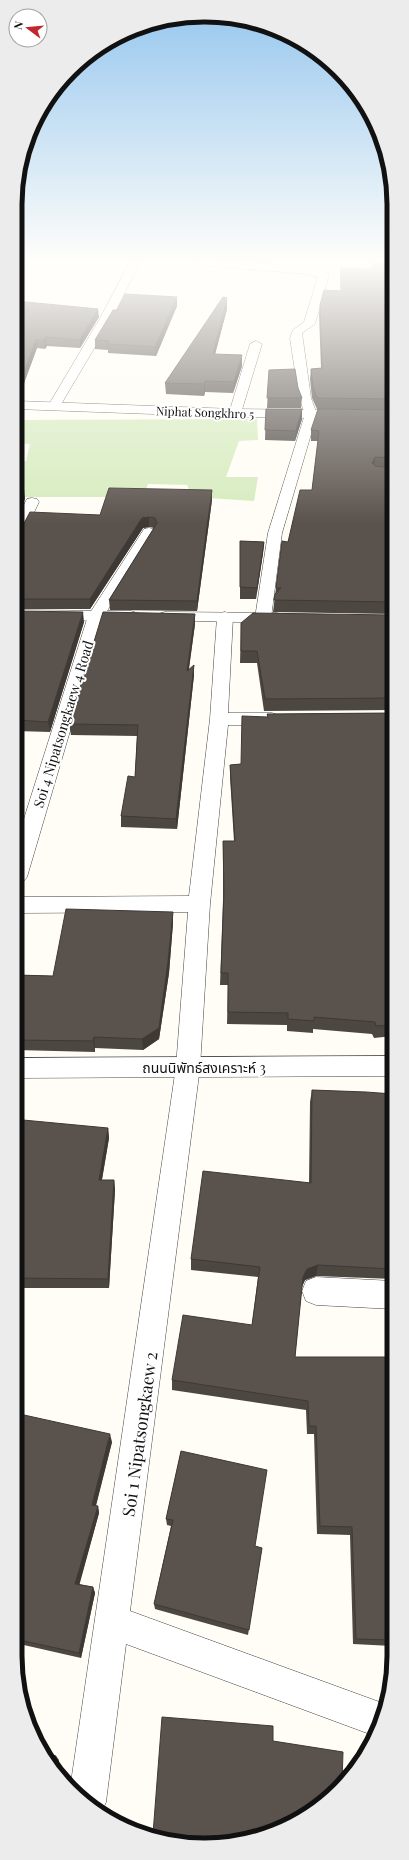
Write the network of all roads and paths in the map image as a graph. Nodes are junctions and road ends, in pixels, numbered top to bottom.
1 (88, 349) edge
2 (254, 349) edge
3 (298, 349) edge
4 (22, 405) edge
5 (54, 406) junction
6 (234, 414) junction
7 (310, 414) junction
8 (387, 415) edge
9 (32, 502) dead end
10 (22, 522) edge
11 (149, 532) dead end
12 (22, 615) edge
13 (96, 616) junction
14 (225, 617) junction
15 (263, 618) junction
16 (293, 618) edge
17 (219, 719) junction
18 (290, 719) edge
19 (22, 858) edge
20 (199, 904) junction
21 (22, 905) edge
22 (387, 1066) edge
23 (188, 1067) junction
24 (22, 1068) edge
25 (316, 1292) dead end
26 (387, 1295) edge
27 (113, 1622) junction
28 (375, 1718) edge
29 (89, 1797) edge

1 - 5 street
2 - 6 street
3 - 7 street
4 - 5 street, Niphat Songkhro 5
5 - 6 street, Niphat Songkhro 5
6 - 7 street, Niphat Songkhro 5
7 - 8 street, Niphat Songkhro 5
7 - 15 street
9 - 10 street
11 - 13 street, Soi 4 Nipatsongkaew 4 Road
12 - 13 street
13 - 14 street
13 - 19 street, Soi 4 Nipatsongkaew 4 Road
14 - 15 street
14 - 17 street, Soi 1 Nipatsongkaew 2
15 - 16 street
17 - 18 street
17 - 20 street, Soi 1 Nipatsongkaew 2
20 - 21 street
20 - 23 street, Soi 1 Nipatsongkaew 2
22 - 23 street, ถนนนิพัทธ์สงเคราะห์ 3
23 - 24 street, ถนนนิพัทธ์สงเคราะห์ 3
23 - 27 street, Soi 1 Nipatsongkaew 2
25 - 26 street
27 - 28 street
27 - 29 street, Soi 1 Nipatsongkaew 2

